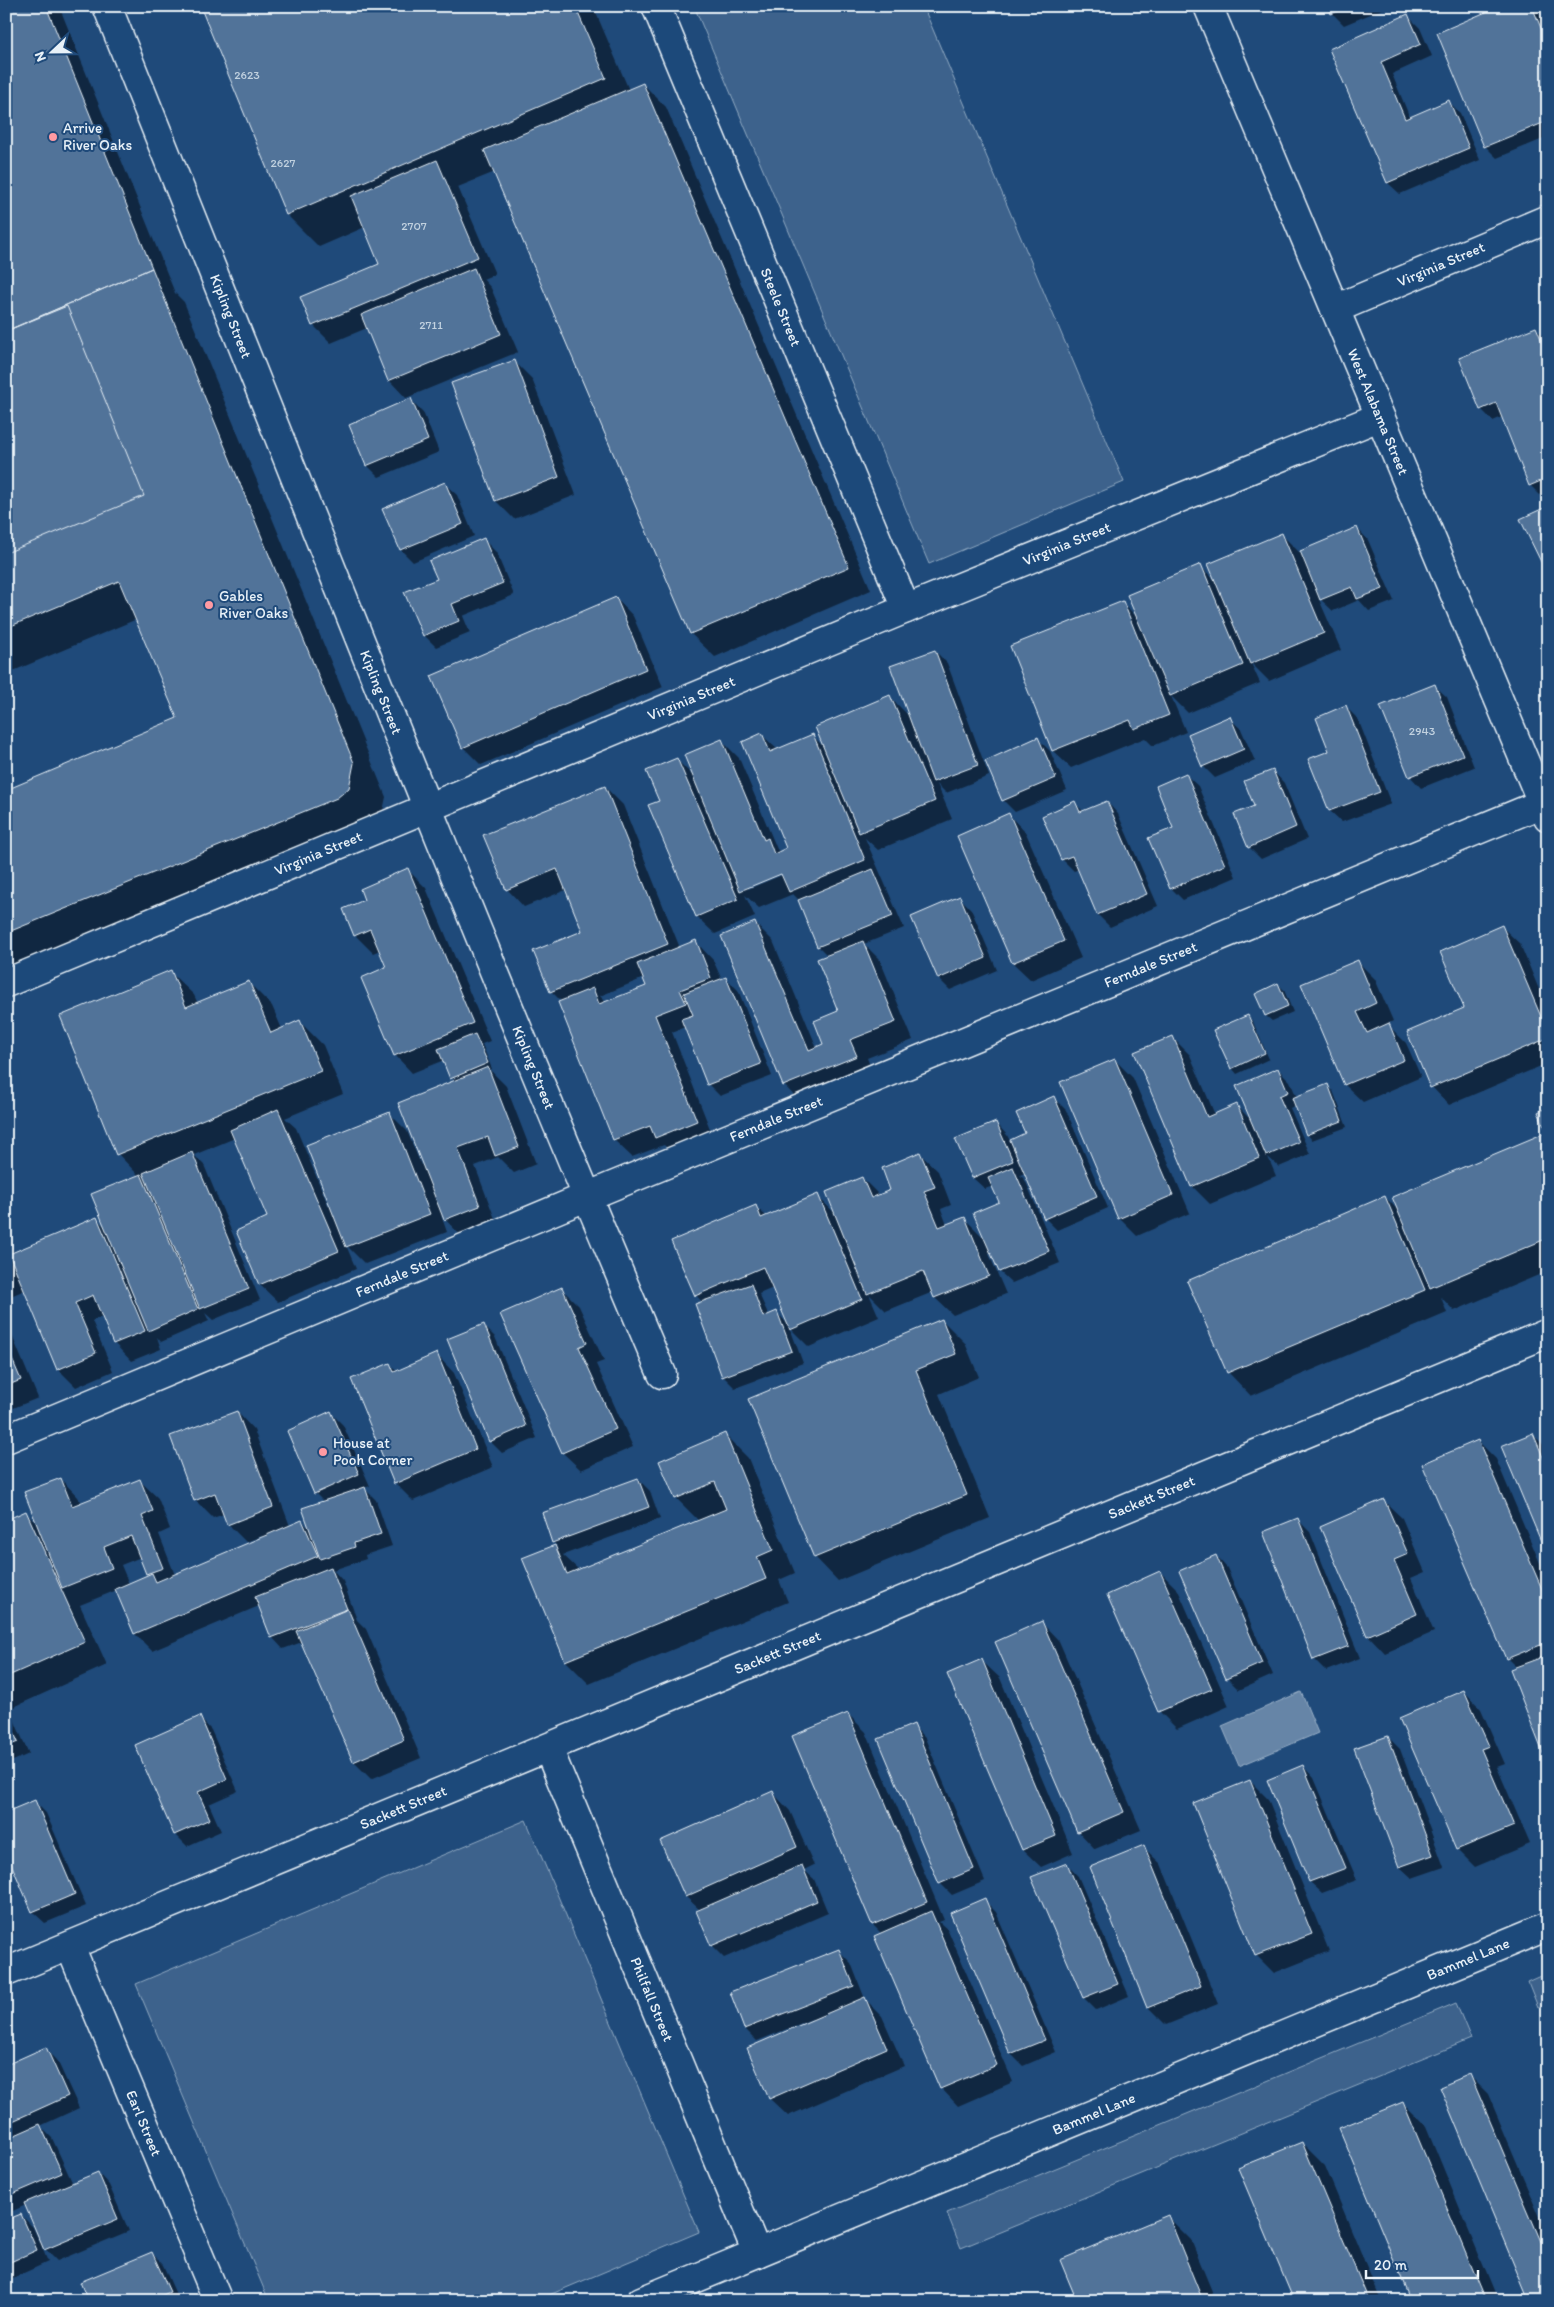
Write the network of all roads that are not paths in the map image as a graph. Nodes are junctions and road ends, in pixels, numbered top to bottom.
1 (107, 6) edge
2 (656, 6) edge
3 (1208, 6) edge
4 (1548, 219) edge
5 (1335, 309) junction
6 (1379, 417) junction
7 (906, 609) junction
8 (1546, 807) edge
9 (427, 808) junction
10 (6, 983) edge
11 (586, 1196) junction
12 (1548, 1333) edge
13 (662, 1374) dead end
14 (6, 1439) edge
15 (548, 1748) junction
16 (1548, 1926) edge
17 (70, 1946) junction
18 (6, 1972) edge
19 (757, 2253) junction
20 (218, 2301) edge
21 (641, 2301) edge

1 - 9 street, Kipling Street
2 - 7 street, Steele Street
3 - 5 street, West Alabama Street
4 - 5 street, Virginia Street
5 - 6 street, West Alabama Street
6 - 7 street, Virginia Street
6 - 8 street, West Alabama Street
7 - 9 street, Virginia Street
8 - 11 street, Ferndale Street
9 - 10 street, Virginia Street
9 - 11 street, Kipling Street
11 - 13 street, Kipling Street
11 - 14 street, Ferndale Street
12 - 15 street, Sackett Street
15 - 17 street, Sackett Street
15 - 19 street, Philfall Street
16 - 19 street, Bammel Lane
17 - 18 street, Sackett Street
17 - 20 street, Earl Street
19 - 21 street, Bammel Lane

